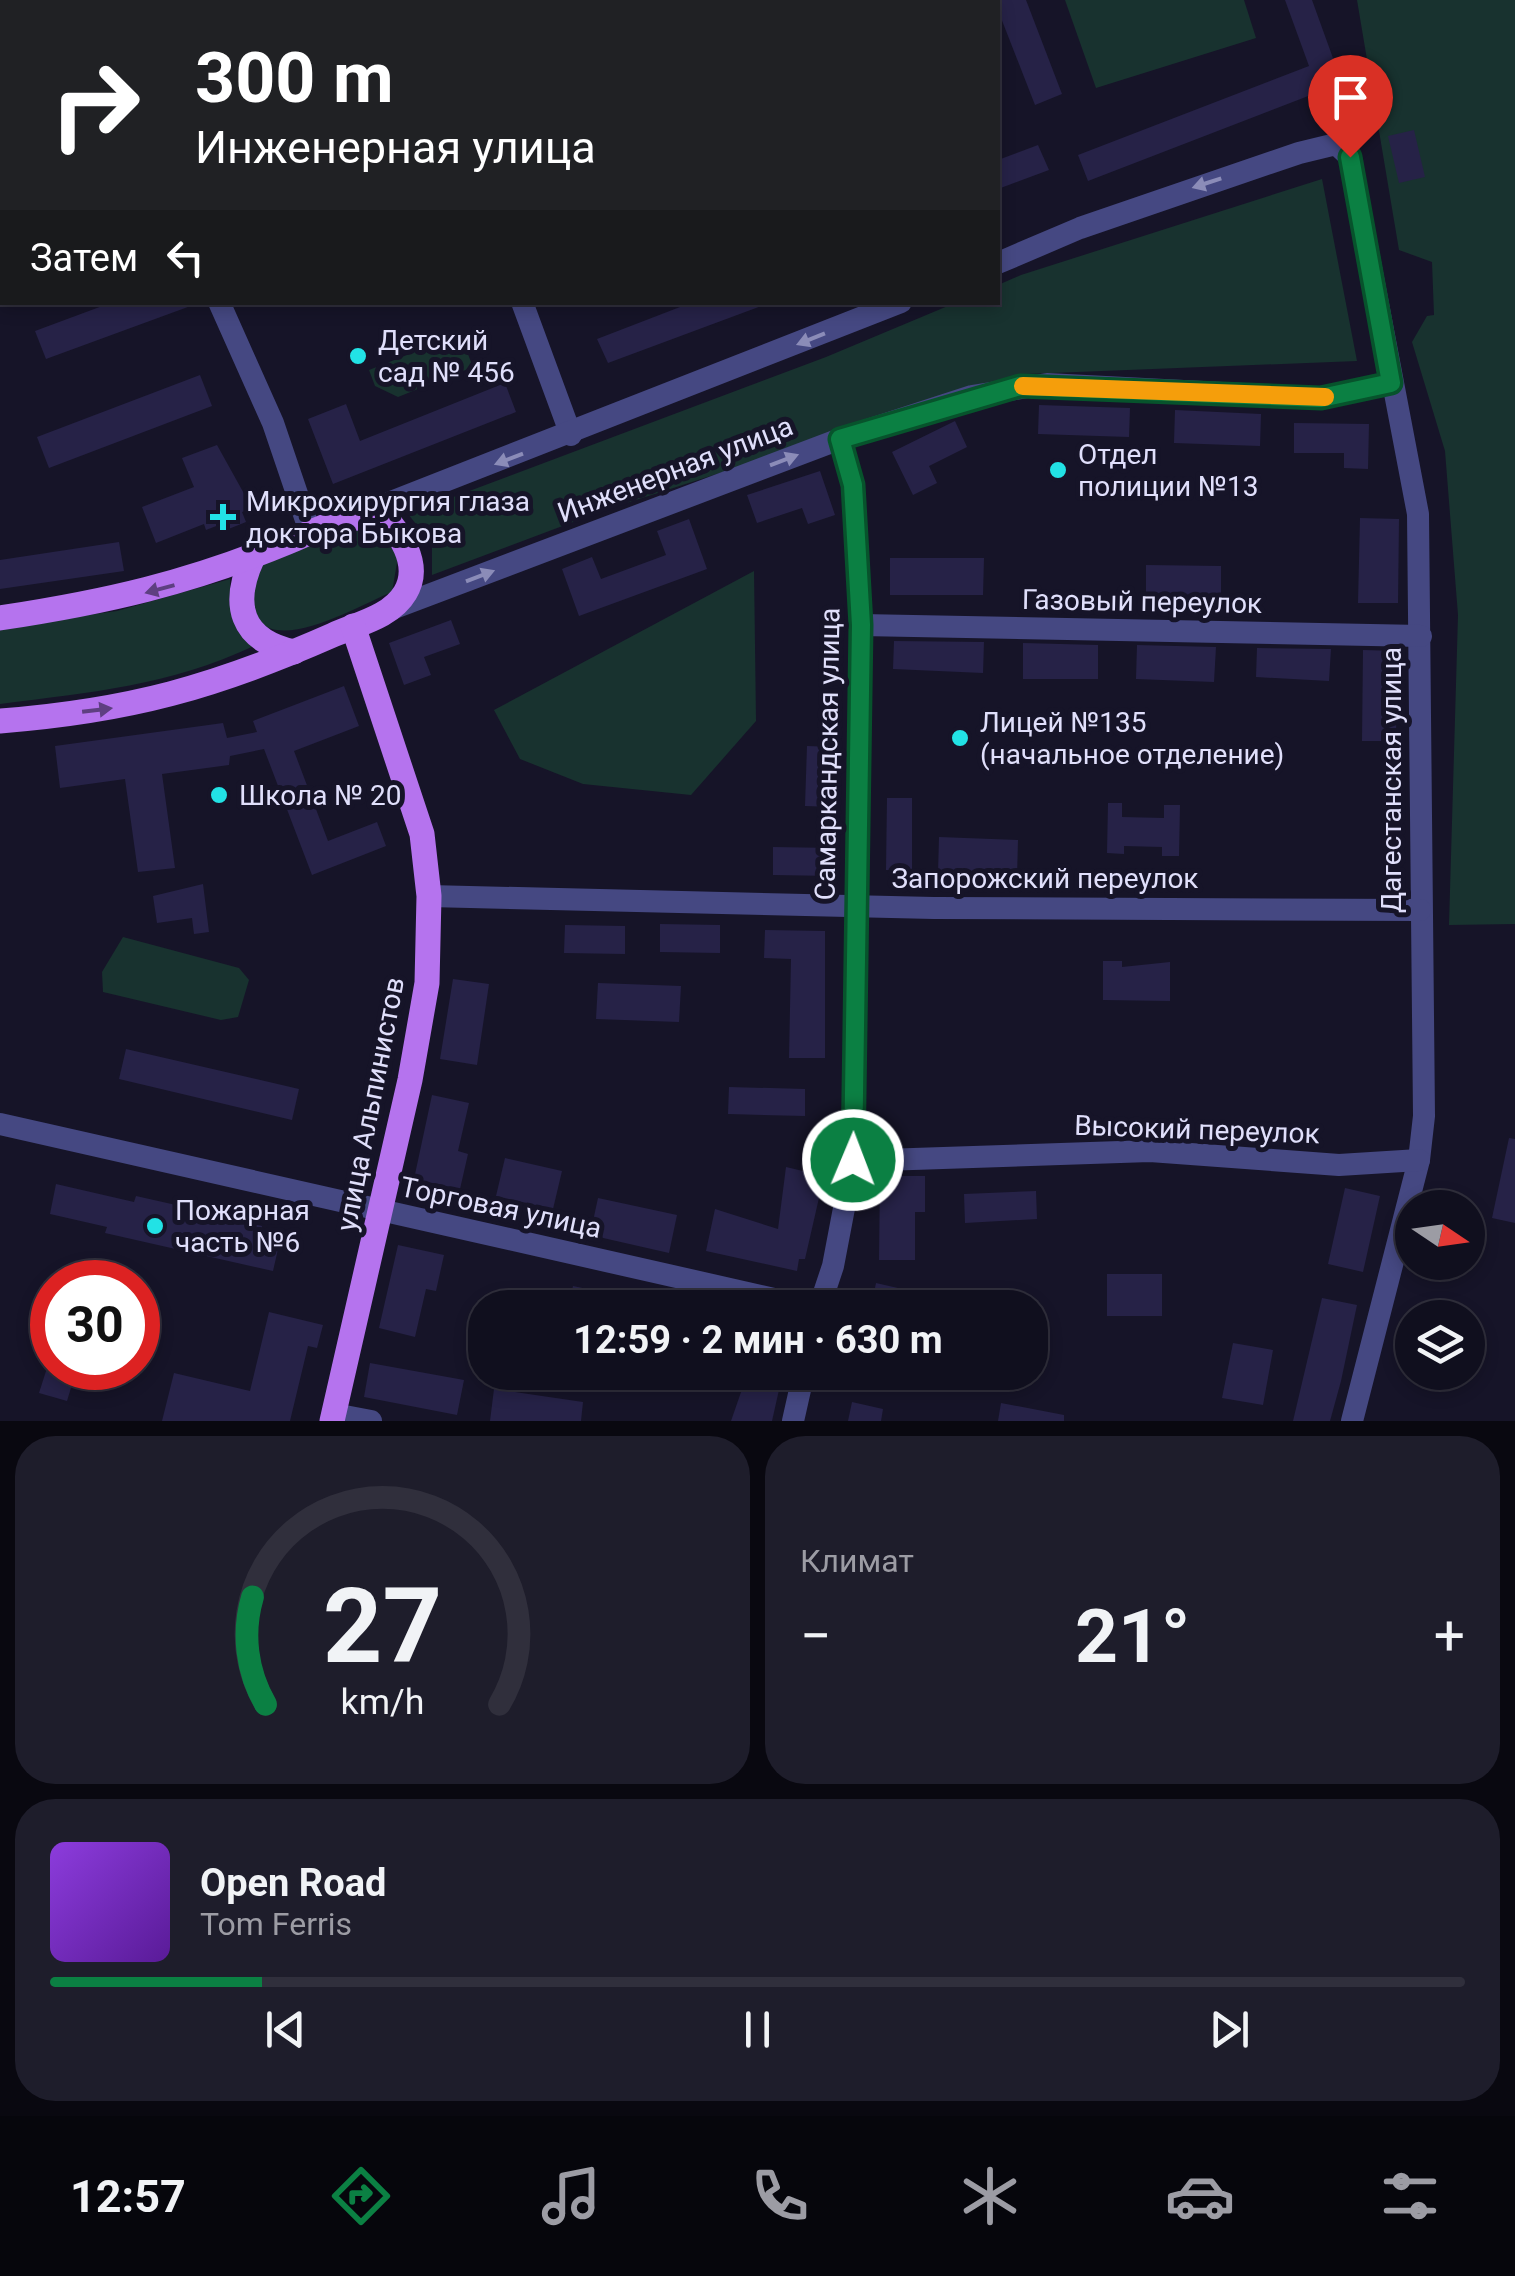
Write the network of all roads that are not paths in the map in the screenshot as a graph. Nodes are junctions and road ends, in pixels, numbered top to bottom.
1 (1000, 262) edge
2 (221, 305) edge
3 (523, 305) edge
4 (894, 305) edge
5 (1391, 383) junction
6 (571, 435) junction
7 (840, 439) junction
8 (358, 516) junction
9 (310, 532) junction
10 (252, 556) junction
11 (389, 610) junction
12 (0, 618) edge
13 (861, 625) junction
14 (353, 626) junction
15 (1422, 636) junction
16 (294, 652) junction
17 (0, 721) edge
18 (429, 896) junction
19 (854, 907) junction
20 (1420, 910) junction
21 (0, 1124) edge
22 (853, 1160) junction
23 (1420, 1160) junction
24 (381, 1211) junction
25 (735, 1290) edge
26 (823, 1290) edge
27 (800, 1390) edge
28 (333, 1417) edge
29 (371, 1421) edge
30 (794, 1421) edge
31 (1352, 1421) edge

5 -> 1 street, Дагестанская улица
2 - 9 street
3 - 6 street
4 -> 6 street
5 - 7 street, Инженерная улица
5 - 15 street, Дагестанская улица
6 -> 8 street
11 -> 7 street, Инженерная улица
7 - 13 street, Самаркандская улица
8 - 9 main road
8 - 11 main road
9 - 10 main road
10 -> 12 main road
10 - 16 main road
11 - 14 main road, Инженерная улица
13 - 15 street, Газовый переулок
13 - 19 street, Самаркандская улица
14 - 16 main road, Инженерная улица
14 - 18 main road, улица Альпинистов
15 - 20 street, Дагестанская улица
17 -> 16 main road, Инженерная улица
18 - 19 street, Запорожский переулок
18 - 24 main road, улица Альпинистов
19 - 20 street, Запорожский переулок
19 - 22 street, Самаркандская улица
20 - 23 street, Дагестанская улица
21 - 24 street, Торговая улица
22 - 23 street, Высокий переулок
22 - 26 street, Самаркандская улица
23 - 31 street, Дагестанская улица
24 - 25 street, Торговая улица
24 - 28 main road, улица Альпинистов
27 - 30 street
28 - 29 street

